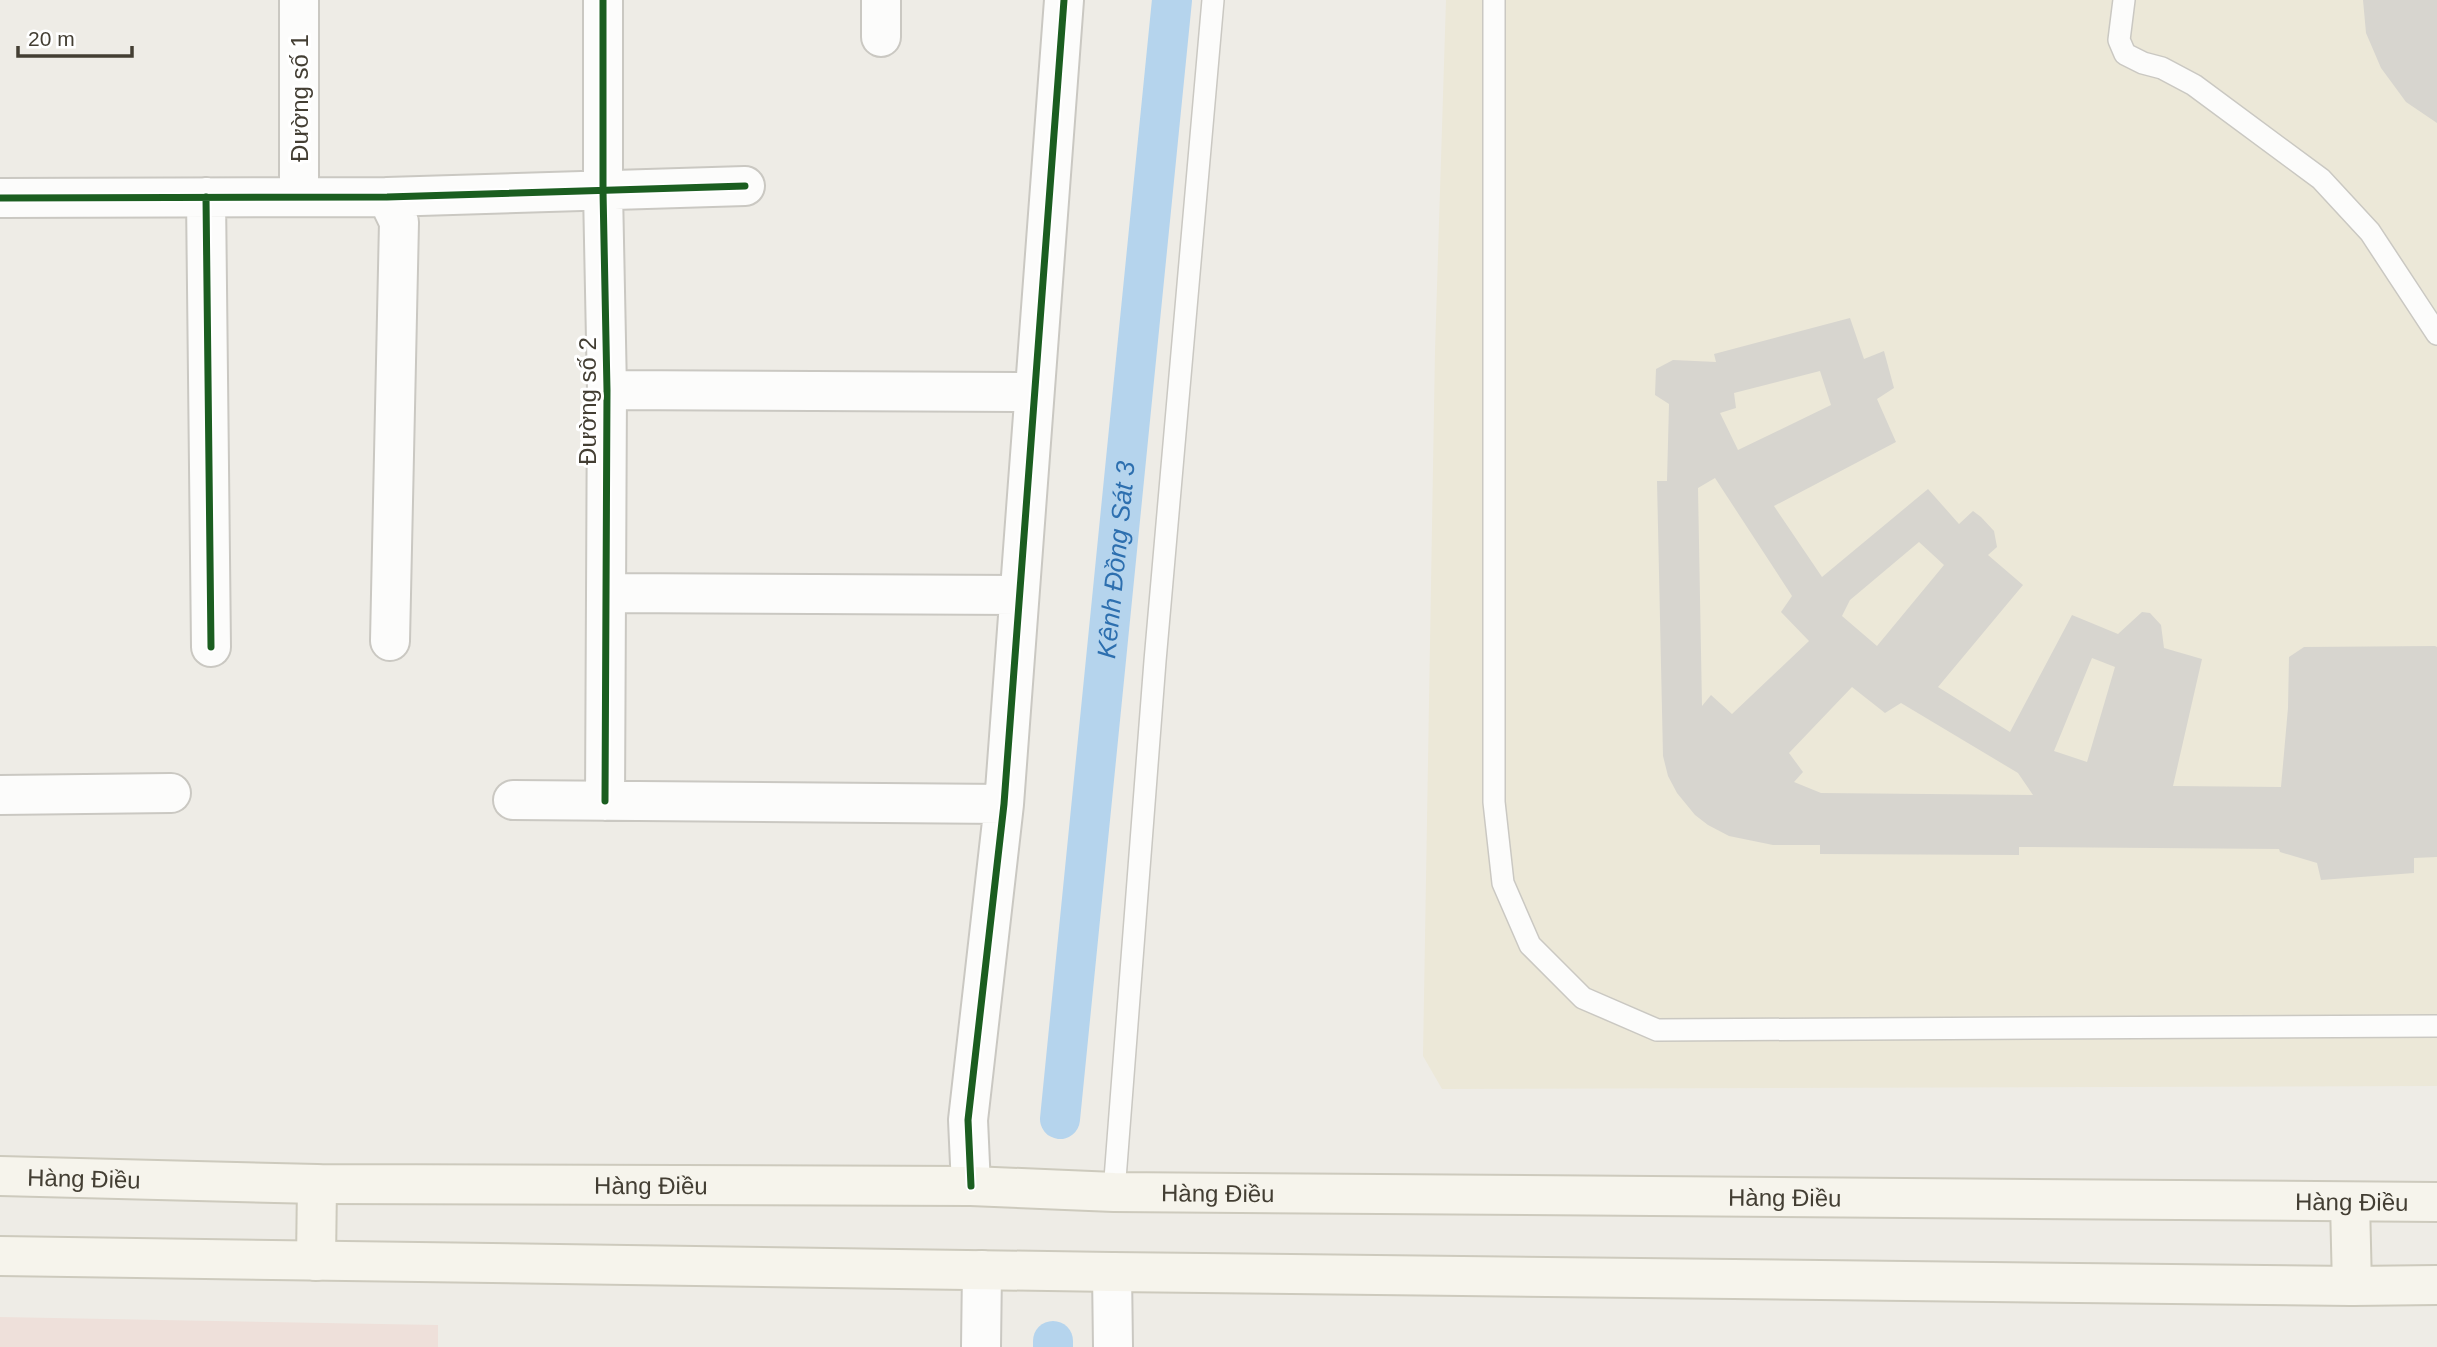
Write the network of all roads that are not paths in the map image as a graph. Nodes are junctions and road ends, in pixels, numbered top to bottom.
1 (299, 0) edge
2 (603, 0) edge
3 (1213, 0) edge
4 (1494, 0) edge
5 (2124, 0) edge
6 (1063, 12) edge
7 (745, 187) dead end
8 (603, 191) junction
9 (206, 197) junction
10 (299, 197) junction
11 (387, 197) junction
12 (0, 198) edge
13 (2437, 334) edge
14 (607, 390) junction
15 (1034, 392) junction
16 (606, 593) junction
17 (1019, 595) junction
18 (390, 641) dead end
19 (211, 647) dead end
20 (171, 793) dead end
21 (0, 795) edge
22 (513, 800) dead end
23 (605, 801) junction
24 (1004, 804) junction
25 (2437, 1026) edge
26 (0, 1176) edge
27 (317, 1184) junction
28 (971, 1186) junction
29 (1114, 1192) junction
30 (2437, 1202) edge
31 (2350, 1203) junction
32 (0, 1256) edge
33 (316, 1261) junction
34 (982, 1270) junction
35 (1112, 1272) junction
36 (2437, 1285) edge
37 (2352, 1286) junction
38 (981, 1347) edge
39 (1113, 1347) edge

1 - 10 street, Đường số 1
2 - 8 street, Đường số 2
3 - 29 lane
4 - 25 lane
5 - 13 lane
6 - 15 street
7 - 8 street
8 - 11 street
8 - 14 street, Đường số 2
9 - 10 street
9 - 12 street
9 - 19 street
10 - 11 street
11 - 18 street
14 - 15 street
14 - 16 street, Đường số 2
15 - 17 street
16 - 17 street
16 - 23 street, Đường số 2
17 - 24 street
20 - 21 street
22 - 23 street
23 - 24 street
24 - 28 street
26 - 27 main road, Hàng Điều
27 - 28 main road, Hàng Điều
27 - 33 main road
28 - 29 main road, Hàng Điều
29 - 31 main road, Hàng Điều
30 - 31 main road, Hàng Điều
31 - 37 main road
32 - 33 main road
33 - 34 main road
34 - 35 main road
34 - 38 street
35 - 37 main road
35 - 39 street
36 - 37 main road

